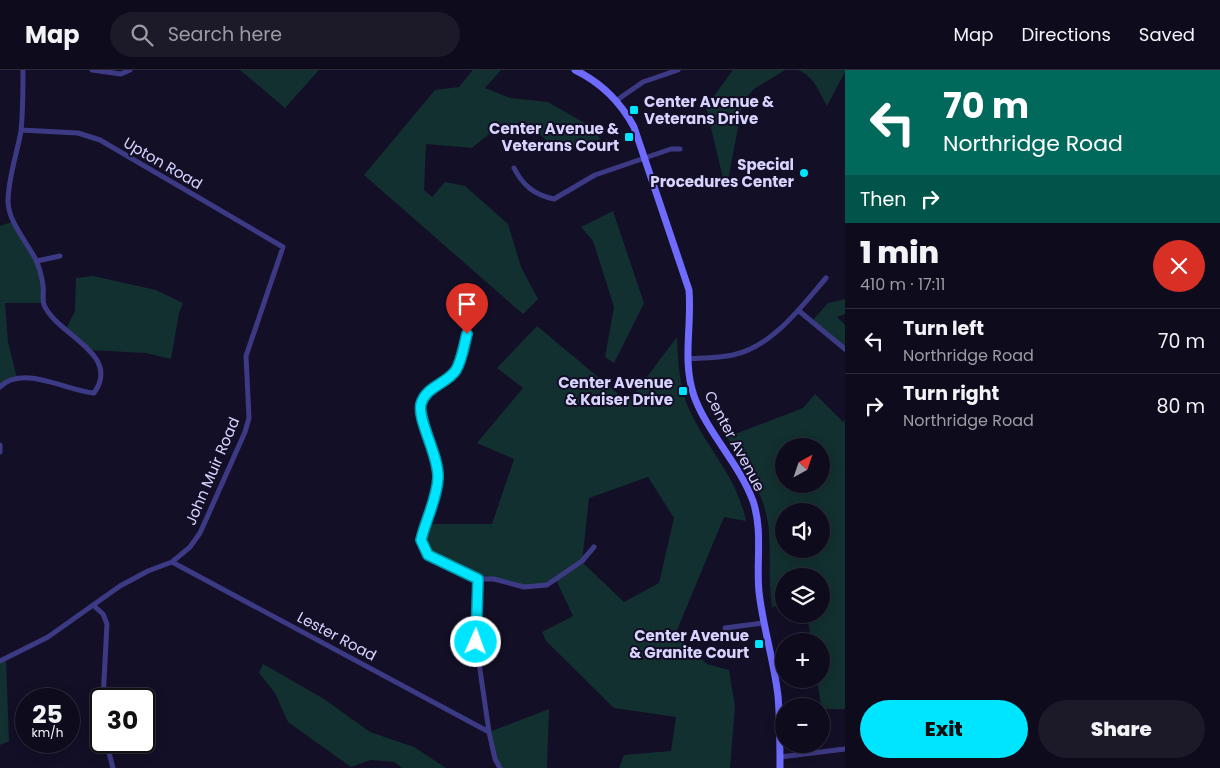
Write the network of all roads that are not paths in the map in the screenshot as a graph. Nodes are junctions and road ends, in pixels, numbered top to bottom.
1 (24, 70) edge
2 (92, 70) edge
3 (130, 70) edge
4 (575, 70) edge
5 (678, 70) edge
6 (617, 100) junction
7 (21, 130) junction
8 (680, 150) dead end
9 (644, 157) junction
10 (514, 168) dead end
11 (283, 247) joint
12 (60, 256) dead end
13 (37, 261) junction
14 (826, 278) dead end
15 (799, 310) junction
16 (467, 334) dead end
17 (845, 349) edge
18 (687, 359) junction
19 (0, 388) edge
20 (0, 445) edge
21 (0, 452) edge
22 (594, 547) dead end
23 (172, 562) junction
24 (478, 579) junction
25 (93, 605) junction
26 (764, 623) junction
27 (725, 628) dead end
28 (0, 661) edge
29 (104, 688) edge
30 (490, 732) junction
31 (845, 749) edge
32 (109, 753) edge
33 (780, 757) junction
34 (113, 768) edge
35 (500, 768) edge
36 (780, 768) edge

1 - 7 street
2 - 3 street
4 - 6 street, Center Avenue
5 - 6 street
6 - 9 street, Center Avenue
7 - 11 street, Upton Road
7 - 13 street
8 - 9 street
9 - 10 street
9 - 18 street, Center Avenue
11 - 23 street, John Muir Road
12 - 13 street
13 - 19 street
14 - 15 street
15 - 17 street
15 - 18 street
16 - 24 street
18 - 26 street, Center Avenue
20 - 21 street
22 - 24 street
23 - 25 street, John Muir Road
23 - 30 street, Lester Road
24 - 30 street
25 - 28 street, John Muir Road
25 - 29 street
26 - 27 street
26 - 33 street, Center Avenue
30 - 35 street
31 - 33 street
32 - 34 street
33 - 36 street, Center Avenue

